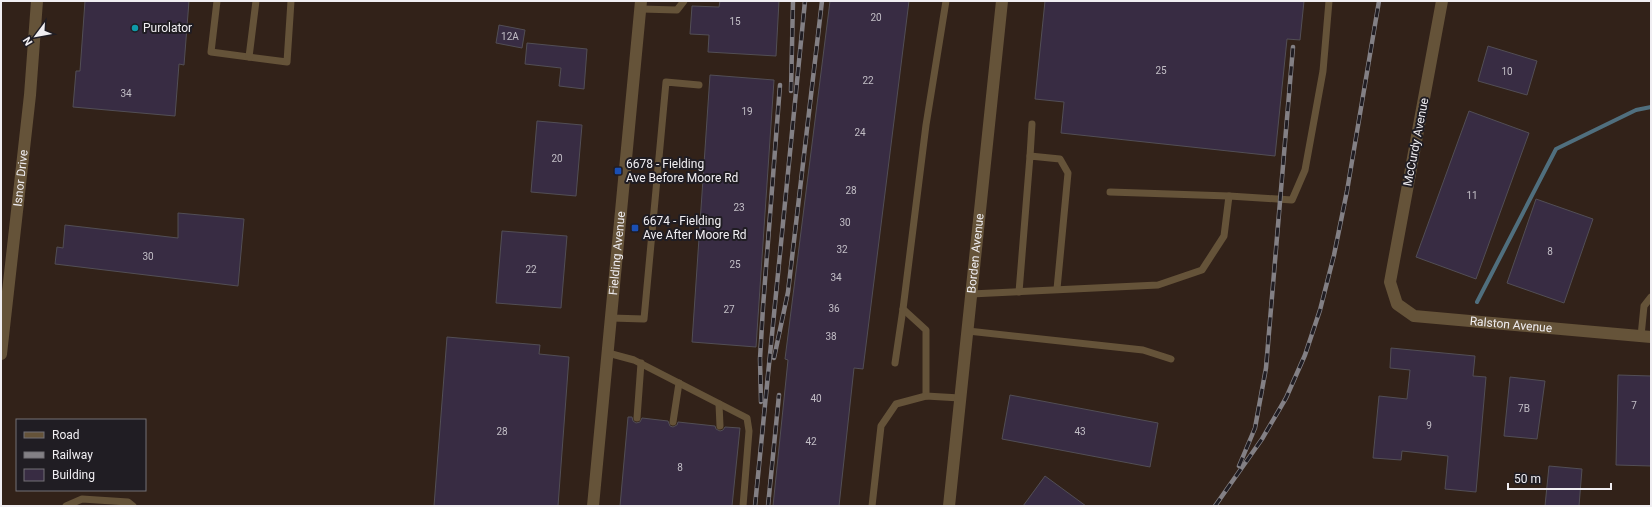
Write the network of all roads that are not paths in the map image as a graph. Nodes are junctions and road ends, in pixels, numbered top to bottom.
1 (37, 1) edge
2 (216, 1) edge
3 (256, 1) edge
4 (291, 1) edge
5 (684, 1) edge
6 (946, 1) edge
7 (1002, 1) edge
8 (1329, 1) edge
9 (1442, 1) edge
10 (641, 5) edge
11 (249, 57) junction
12 (699, 85) dead end
13 (1032, 124) dead end
14 (1030, 156) junction
15 (1110, 192) dead end
16 (1229, 196) junction
17 (5, 277) edge
18 (1390, 282) joint
19 (1057, 290) junction
20 (1019, 292) junction
21 (971, 294) junction
22 (1650, 299) edge
23 (903, 309) junction
24 (611, 318) junction
25 (968, 332) junction
26 (1646, 336) edge
27 (608, 353) junction
28 (1, 354) edge
29 (1171, 359) dead end
30 (641, 363) junction
31 (894, 363) dead end
32 (679, 383) junction
33 (926, 396) junction
34 (960, 398) junction
35 (719, 404) junction
36 (637, 418) dead end
37 (673, 422) dead end
38 (720, 426) dead end
39 (66, 506) edge
40 (133, 506) edge
41 (593, 506) edge
42 (743, 506) edge
43 (872, 506) edge
44 (949, 506) edge

1 - 17 street, Isnor Drive
2 - 11 lane
3 - 11 lane
4 - 11 lane
5 - 10 lane
6 - 23 lane
7 - 21 street, Borden Avenue
8 - 16 lane
9 - 18 street, McCurdy Avenue
10 - 24 street, Fielding Avenue
12 - 24 lane
13 - 14 lane
14 - 19 lane
14 - 20 lane
15 - 16 lane
16 - 19 lane
17 - 28 street, Isnor Drive
18 - 26 street, Ralston Avenue
19 - 20 lane
20 - 21 lane
21 - 25 street, Borden Avenue
22 - 26 lane
23 - 31 lane
23 - 33 lane
24 - 27 street, Fielding Avenue
25 - 29 lane
25 - 34 street, Borden Avenue
27 - 30 lane
27 - 41 street, Fielding Avenue
30 - 32 lane
30 - 36 lane
32 - 35 lane
32 - 37 lane
33 - 34 lane
33 - 43 lane
34 - 44 street, Borden Avenue
35 - 38 lane
35 - 42 lane
39 - 40 lane

